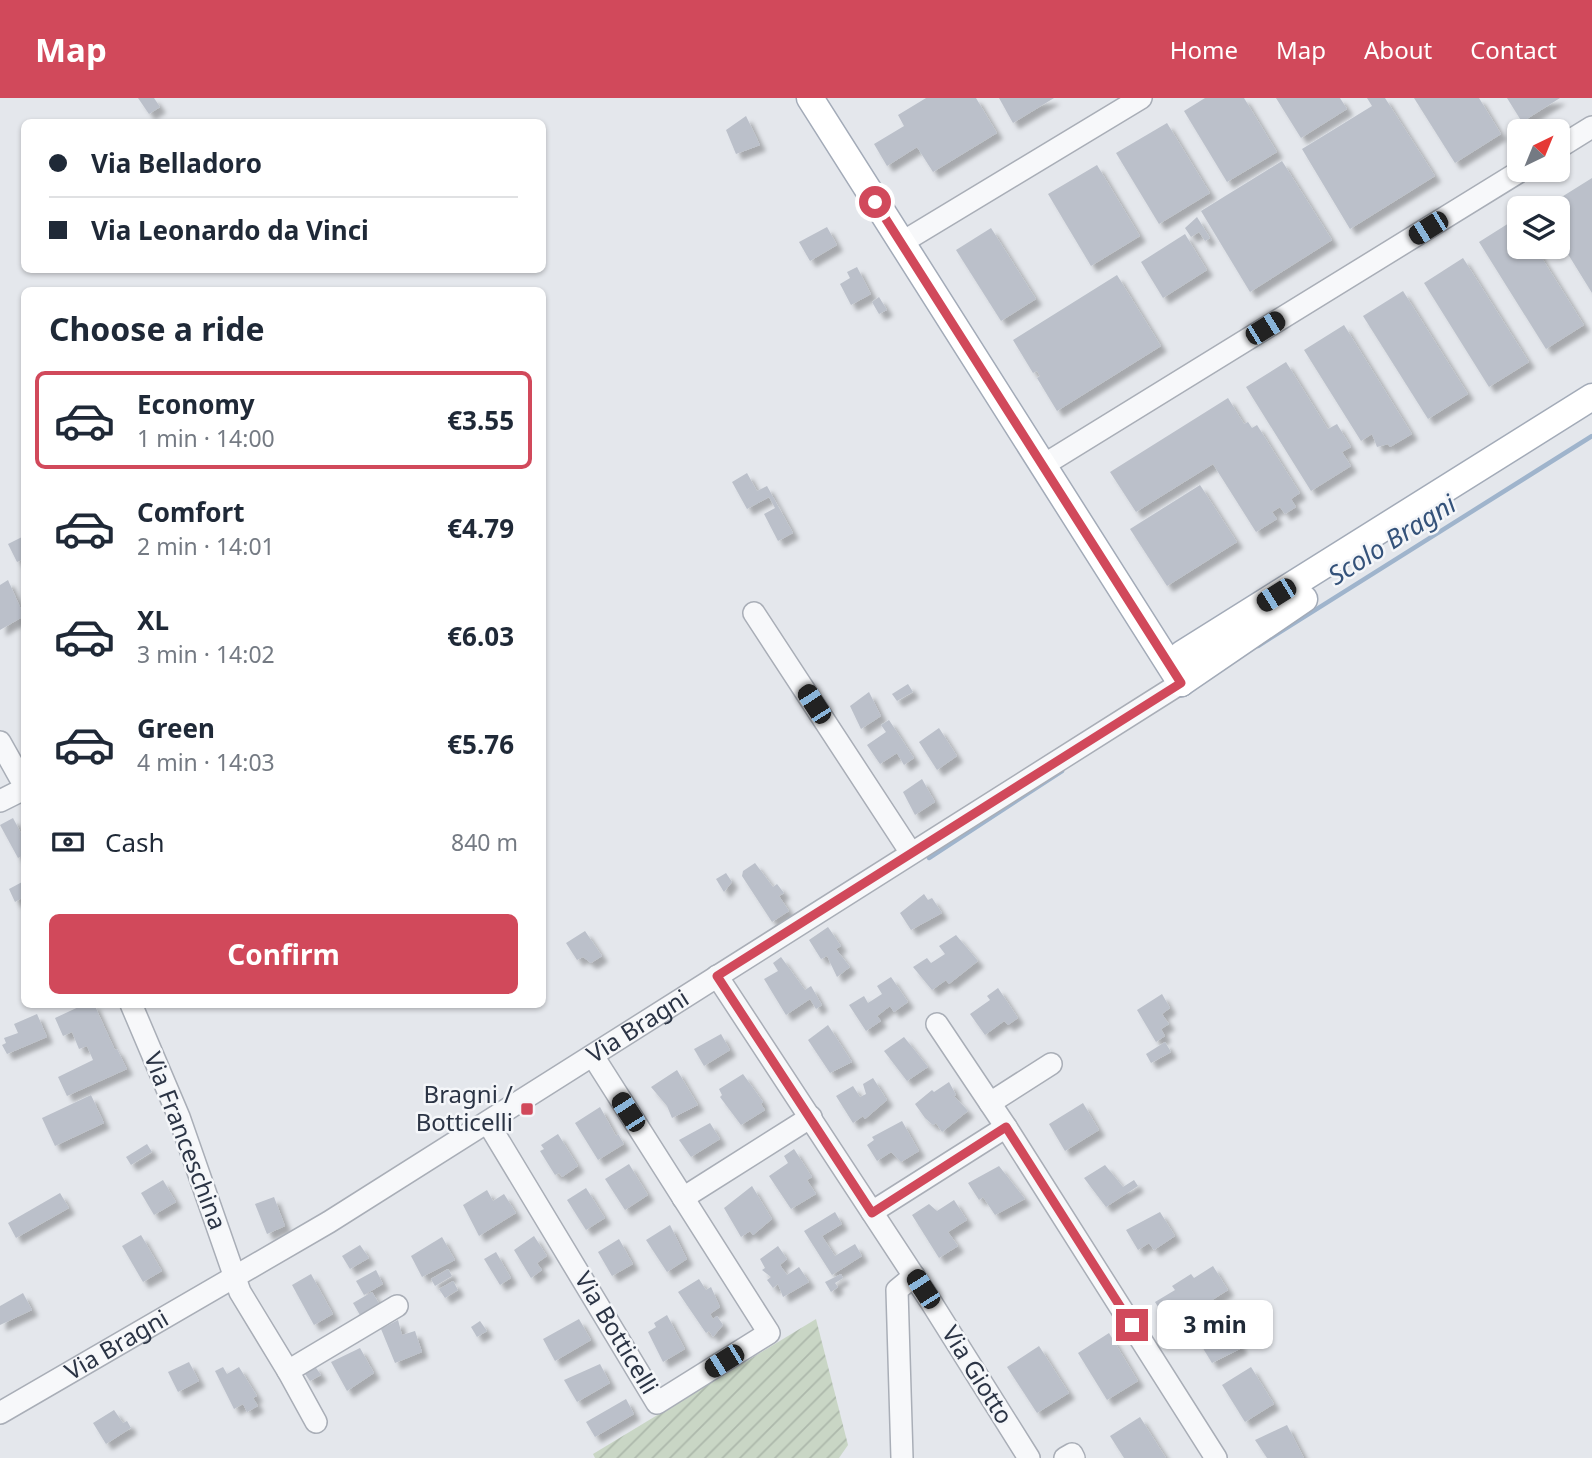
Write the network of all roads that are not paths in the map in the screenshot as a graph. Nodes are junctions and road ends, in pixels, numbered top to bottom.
1 (810, 98) edge
2 (1141, 98) edge
3 (1592, 127) edge
4 (1570, 141) edge
5 (1507, 179) edge
6 (901, 243) junction
7 (1592, 397) edge
8 (1592, 418) edge
9 (1042, 466) junction
10 (754, 613) dead end
11 (1176, 666) junction
12 (0, 741) edge
13 (21, 781) edge
14 (21, 789) edge
15 (0, 801) edge
16 (911, 853) junction
17 (717, 976) junction
18 (133, 1008) edge
19 (937, 1024) dead end
20 (593, 1056) junction
21 (1051, 1064) dead end
22 (990, 1103) junction
23 (811, 1117) junction
24 (488, 1123) junction
25 (1006, 1127) junction
26 (683, 1198) junction
27 (872, 1213) junction
28 (914, 1276) junction
29 (236, 1279) junction
30 (397, 1306) dead end
31 (288, 1371) junction
32 (0, 1413) edge
33 (316, 1422) dead end
34 (902, 1458) edge
35 (1029, 1458) edge
36 (1065, 1458) edge
37 (1074, 1458) edge
38 (1216, 1458) edge

1 - 6 main road
2 - 6 street
3 - 4 street
5 - 9 street
6 - 9 main road
7 - 11 main road, Via Bragni
8 - 11 main road, Via Bragni
9 - 11 main road
10 - 16 street
11 - 16 street, Via Bragni
12 - 13 street
14 - 15 street
16 - 17 street, Via Bragni
17 - 20 street, Via Bragni
17 - 23 street, Via Giotto
18 - 29 street, Via Franceschina
19 - 22 street
20 - 24 street, Via Bragni
20 - 26 street, Via Botticelli
21 - 22 street
22 - 25 street
23 - 26 street
23 - 27 street, Via Giotto
24 - 26 street, Via Botticelli
24 - 29 street, Via Bragni
25 - 27 street
25 - 38 street
27 - 28 street, Via Giotto
28 - 34 street
28 - 35 street, Via Giotto
29 - 31 street
29 - 32 street, Via Bragni
30 - 31 street
31 - 33 street
36 - 37 street

